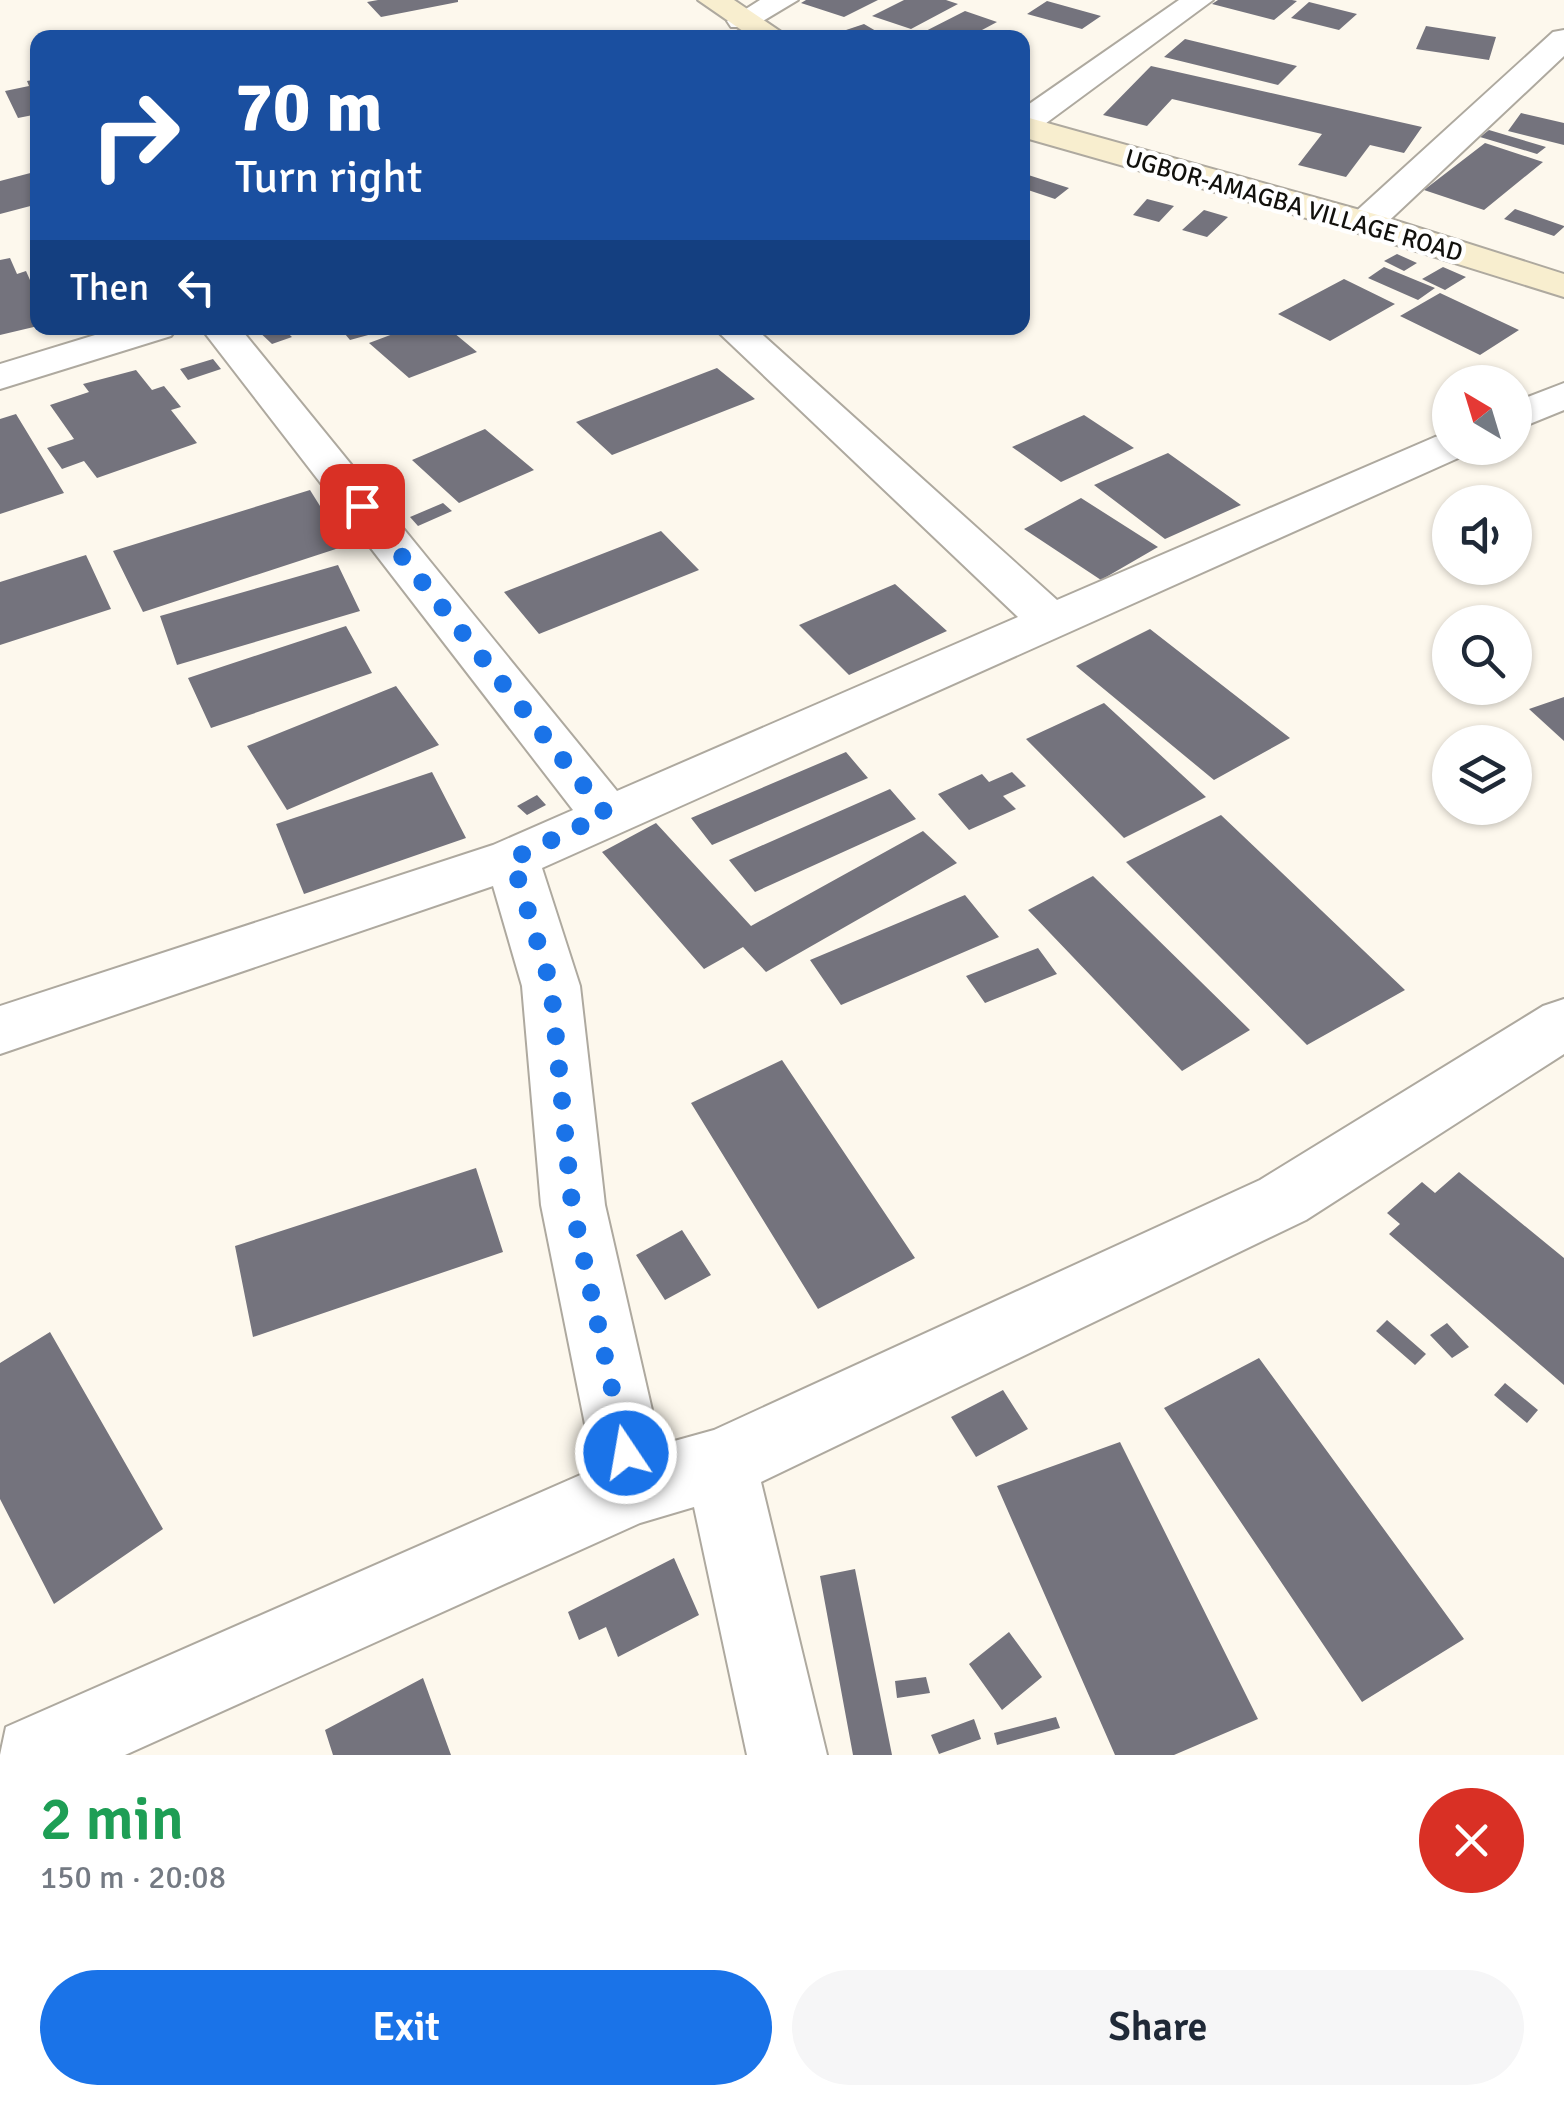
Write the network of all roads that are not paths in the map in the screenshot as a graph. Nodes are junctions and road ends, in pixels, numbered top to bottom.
1 (713, 0) edge
2 (783, 0) edge
3 (1198, 0) edge
4 (742, 21) junction
5 (759, 30) edge
6 (1564, 38) edge
7 (1030, 120) edge
8 (1030, 128) edge
9 (1365, 223) junction
10 (1564, 286) edge
11 (135, 335) edge
12 (226, 335) edge
13 (741, 335) edge
14 (0, 377) edge
15 (1564, 395) edge
16 (1532, 409) edge
17 (1432, 454) edge
18 (1053, 623) junction
19 (606, 814) junction
20 (512, 859) junction
21 (1564, 1023) edge
22 (0, 1030) edge
23 (721, 1464) junction
24 (634, 1488) junction
25 (34, 1755) edge
26 (787, 1755) edge

1 - 4 street
2 - 4 street
3 - 7 street
4 - 5 street
6 - 9 street
8 - 9 street, UGBOR-AMAGBA VILLAGE ROAD
9 - 10 street, UGBOR-AMAGBA VILLAGE ROAD
11 - 14 street
12 - 19 street
13 - 18 street
15 - 16 street
17 - 18 street
18 - 19 street
19 - 20 street
20 - 22 street
20 - 24 street
21 - 23 street
23 - 24 street
23 - 26 street
24 - 25 street

